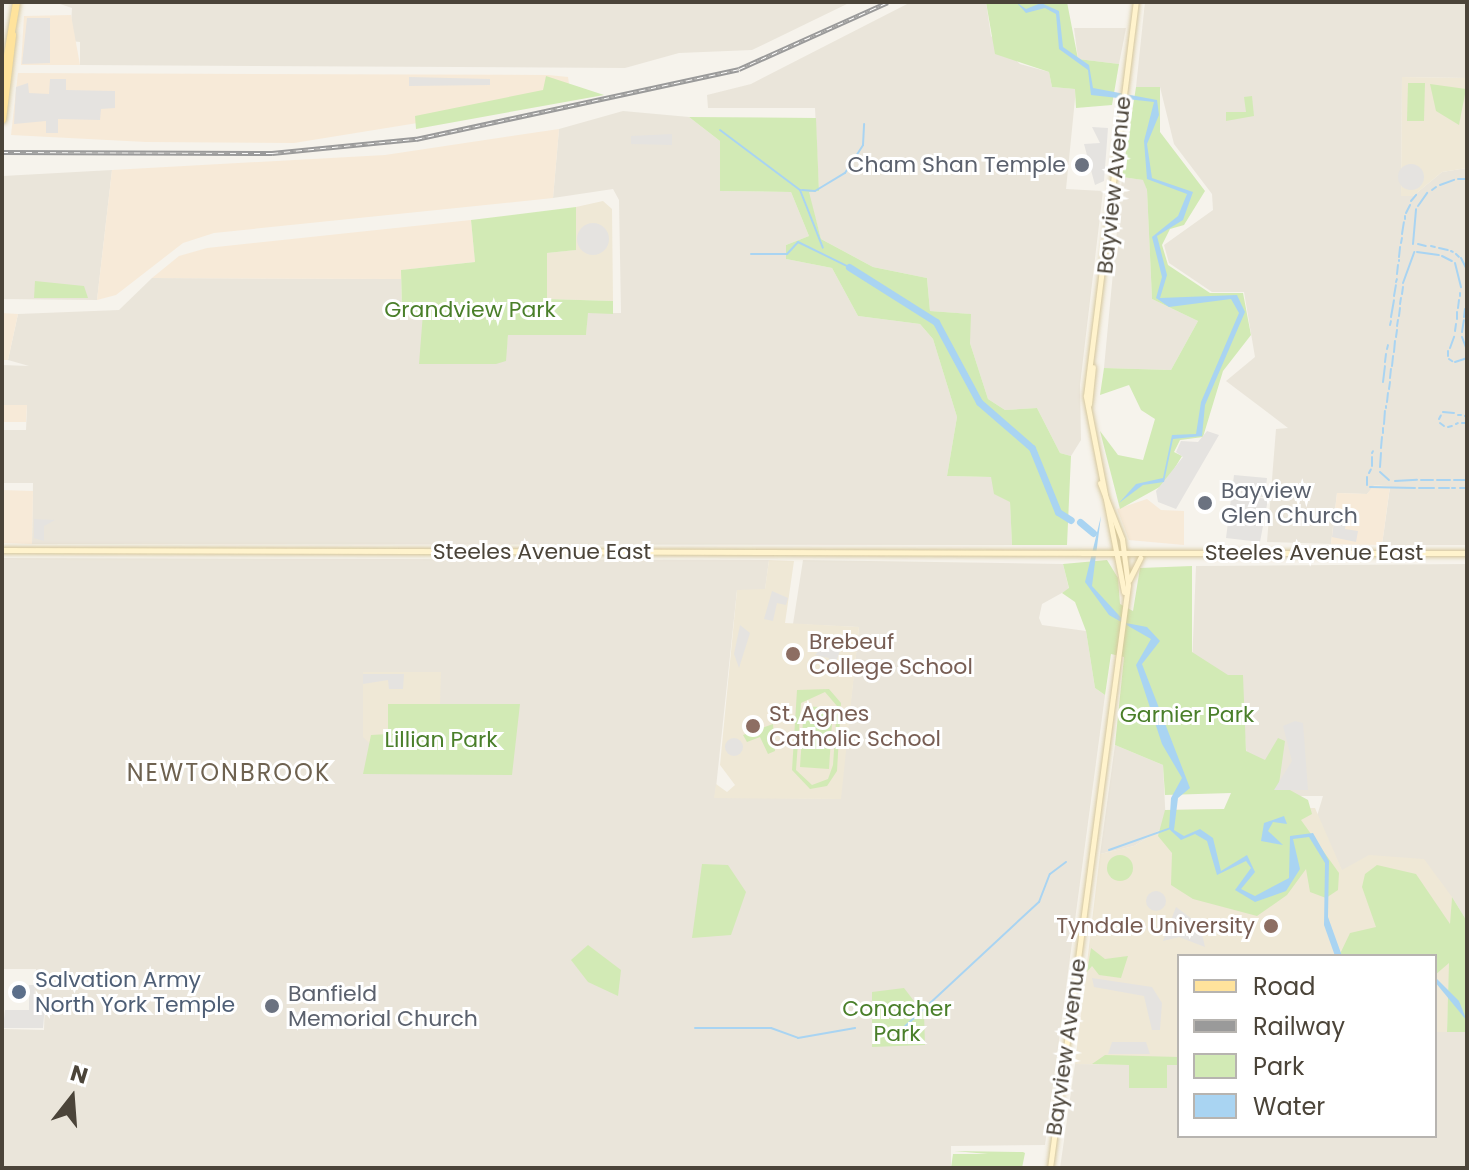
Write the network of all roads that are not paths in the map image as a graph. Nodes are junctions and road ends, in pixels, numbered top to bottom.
1 (16, 2) edge
2 (1136, 2) edge
3 (12, 35) junction
4 (2, 84) edge
5 (3, 97) edge
6 (2, 119) edge
7 (1100, 483) junction
8 (1113, 530) junction
9 (1122, 539) junction
10 (2, 550) edge
11 (1107, 553) junction
12 (1122, 553) junction
13 (1467, 553) edge
14 (1142, 554) junction
15 (1120, 568) junction
16 (1128, 585) junction
17 (1124, 592) junction
18 (1050, 1168) edge

1 - 3 main road
2 - 7 main road, Bayview Avenue
3 - 4 main road
3 - 5 main road
5 - 6 main road
7 - 8 main road, Bayview Avenue
7 - 9 main road, Bayview Avenue
8 - 11 main road
8 - 12 main road, Bayview Avenue
9 - 12 main road, Bayview Avenue
9 - 14 main road
10 - 11 main road, Steeles Avenue East
11 - 12 main road, Steeles Avenue East
11 - 15 main road
12 - 14 main road, Steeles Avenue East
12 - 15 main road, Bayview Avenue
12 - 16 main road, Bayview Avenue
13 - 14 main road, Steeles Avenue East
14 - 16 main road
15 - 17 main road, Bayview Avenue
16 - 17 main road, Bayview Avenue
17 - 18 main road, Bayview Avenue

